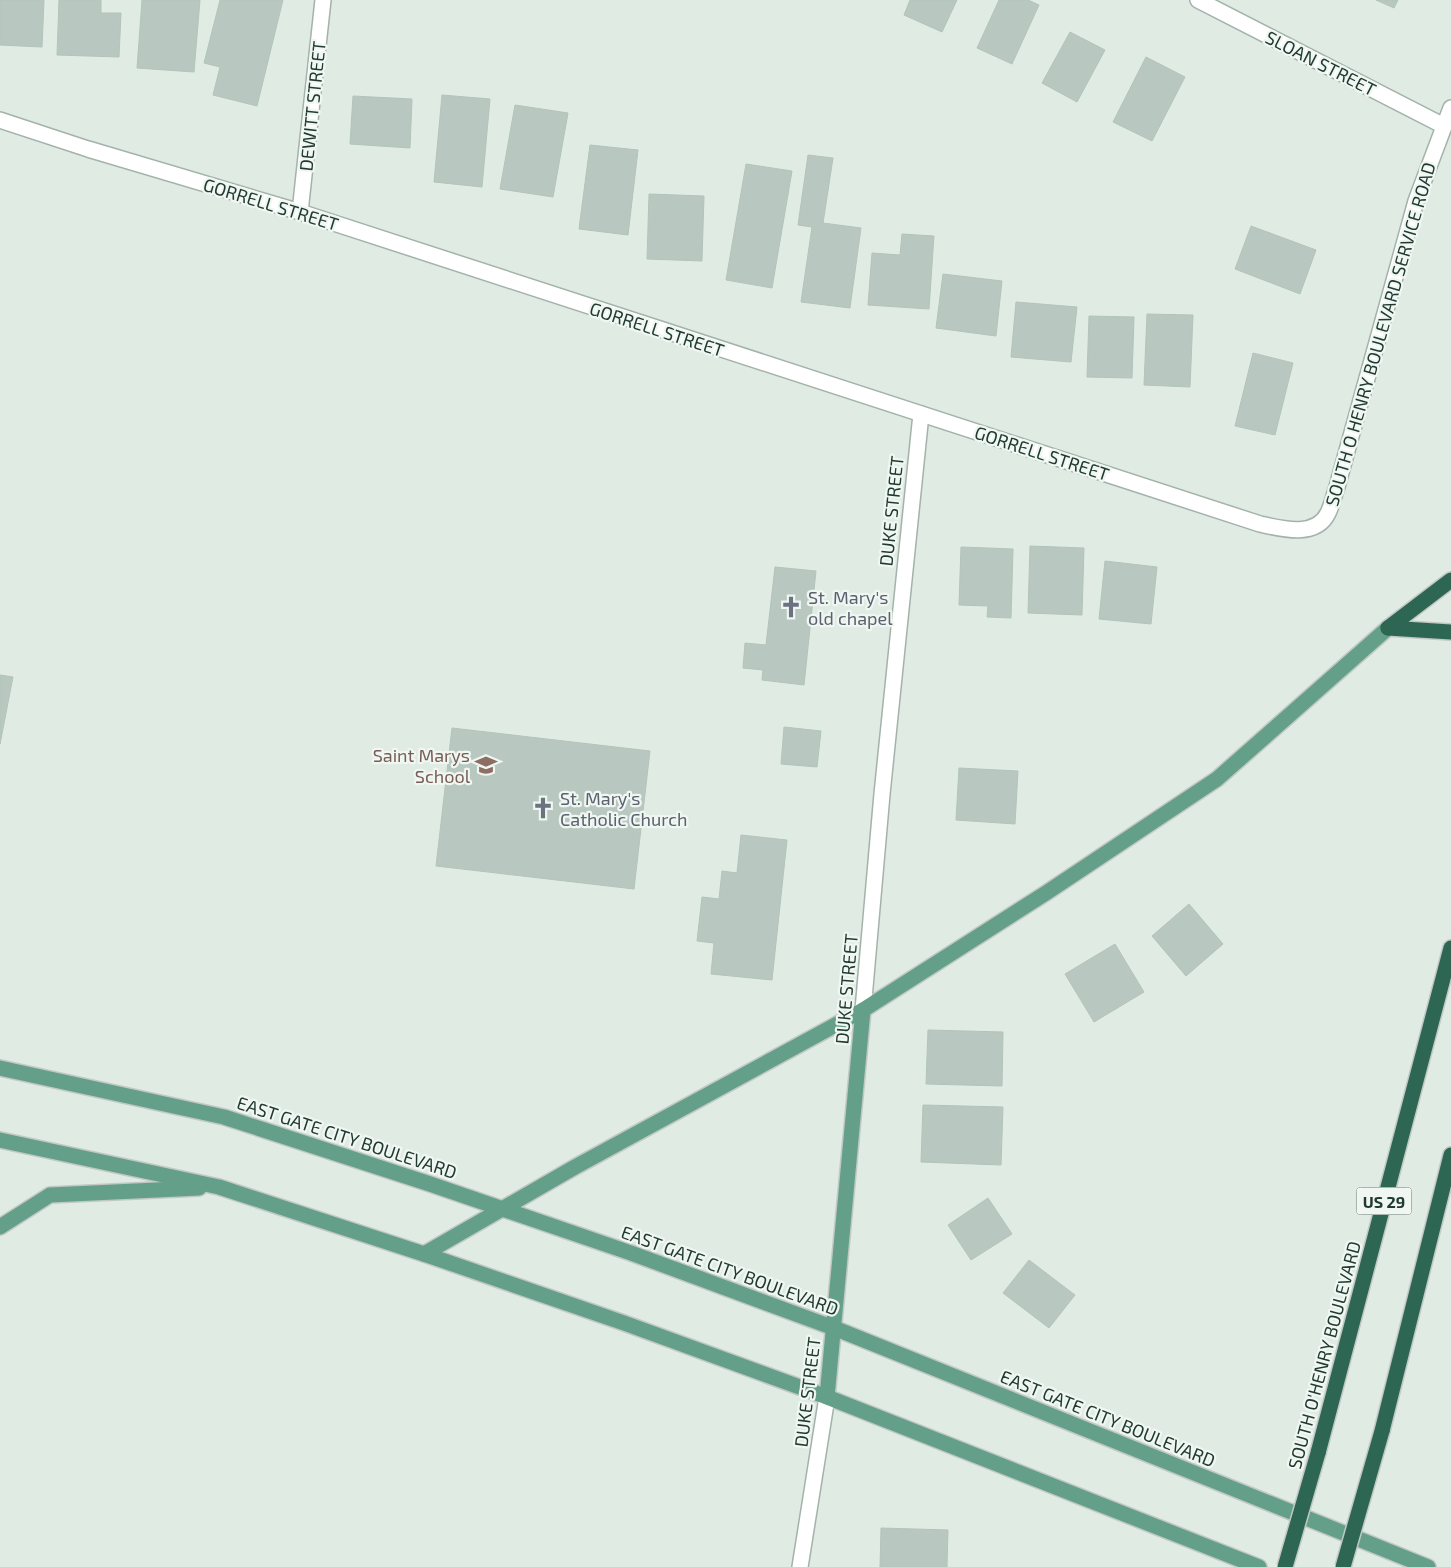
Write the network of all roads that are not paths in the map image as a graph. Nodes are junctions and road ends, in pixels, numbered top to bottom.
1 (323, 0) edge
2 (1198, 0) edge
3 (1451, 108) edge
4 (0, 120) edge
5 (1444, 126) junction
6 (300, 212) junction
7 (921, 414) junction
8 (1314, 528) joint
9 (1451, 580) edge
10 (1388, 628) junction
11 (1451, 632) edge
12 (1451, 948) edge
13 (863, 1010) junction
14 (0, 1068) edge
15 (0, 1140) edge
16 (1451, 1154) edge
17 (219, 1187) junction
18 (502, 1208) junction
19 (0, 1227) edge
20 (424, 1254) junction
21 (834, 1328) junction
22 (828, 1397) junction
23 (800, 1567) edge
24 (1259, 1567) edge
25 (1285, 1567) edge
26 (1343, 1567) edge
27 (1428, 1567) edge

1 - 6 street, DEWITT STREET
2 - 5 street, SLOAN STREET
3 - 5 street, SOUTH O HENRY BOULEVARD SERVICE ROAD
4 - 6 street, GORRELL STREET
5 - 8 street, SOUTH O HENRY BOULEVARD SERVICE ROAD
6 - 7 street, GORRELL STREET
7 - 8 street, GORRELL STREET
7 - 13 street, DUKE STREET
9 - 10 highway
10 - 11 highway
10 - 13 main road
12 - 25 highway, SOUTH O'HENRY BOULEVARD / US 29, bridge
13 - 18 main road
13 - 21 main road, DUKE STREET
14 - 18 main road, EAST GATE CITY BOULEVARD
15 - 17 main road
16 - 26 highway, US 29, bridge
17 - 19 main road
17 - 20 main road
18 - 20 main road
18 - 21 main road, EAST GATE CITY BOULEVARD
20 - 22 main road
21 - 22 main road, DUKE STREET
21 - 27 main road, EAST GATE CITY BOULEVARD
22 - 23 street, DUKE STREET
22 - 24 main road

